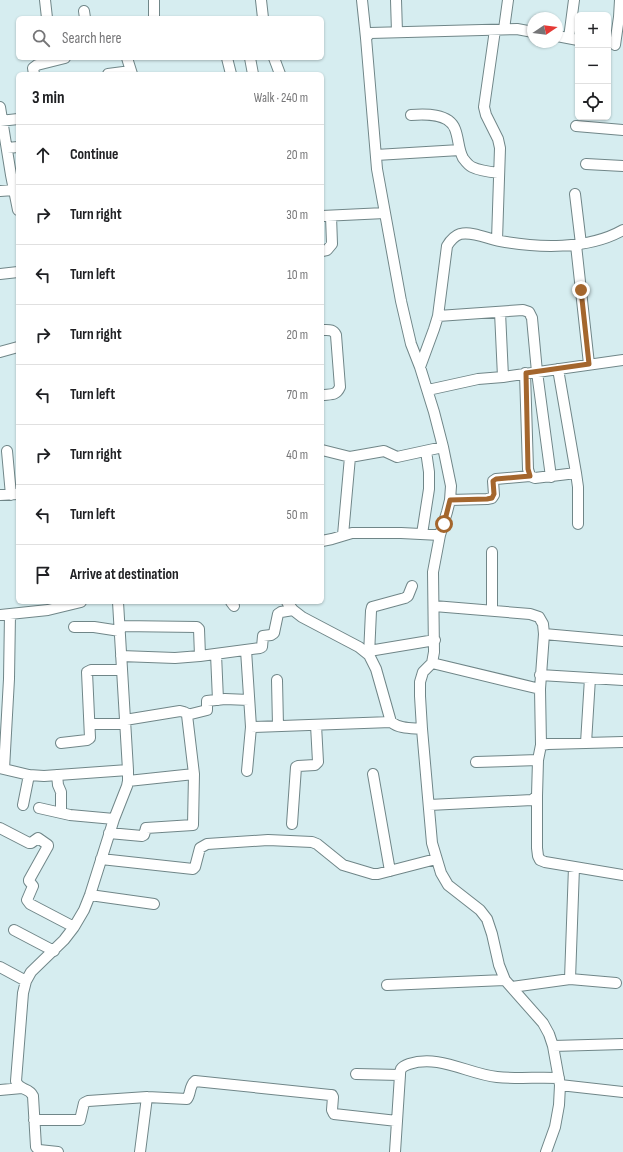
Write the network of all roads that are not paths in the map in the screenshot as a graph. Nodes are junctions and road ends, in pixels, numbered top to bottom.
1 (45, 0) edge
2 (154, 0) edge
3 (261, 0) edge
4 (362, 0) edge
5 (396, 0) edge
6 (508, 0) edge
7 (574, 0) edge
8 (620, 0) edge
9 (47, 16) edge
10 (154, 16) edge
11 (263, 16) edge
12 (500, 30) junction
13 (527, 31) edge
14 (397, 32) junction
15 (563, 37) edge
16 (366, 38) junction
17 (574, 39) edge
18 (615, 45) edge
19 (51, 60) edge
20 (128, 60) edge
21 (228, 60) edge
22 (250, 60) edge
23 (275, 60) edge
24 (34, 72) edge
25 (131, 72) edge
26 (230, 72) edge
27 (253, 72) edge
28 (279, 72) edge
29 (0, 107) edge
30 (411, 115) dead end
31 (16, 119) edge
32 (1, 121) edge
33 (576, 126) dead end
34 (623, 130) edge
35 (4, 146) edge
36 (16, 147) edge
37 (460, 150) junction
38 (376, 155) junction
39 (586, 164) dead end
40 (623, 166) edge
41 (499, 173) junction
42 (15, 183) edge
43 (0, 191) edge
44 (575, 194) dead end
45 (385, 213) junction
46 (326, 216) edge
47 (623, 230) edge
48 (497, 240) junction
49 (578, 244) junction
50 (324, 251) edge
51 (16, 272) edge
52 (0, 274) edge
53 (500, 312) junction
54 (438, 316) junction
55 (324, 330) edge
56 (16, 348) edge
57 (0, 352) edge
58 (623, 360) edge
59 (589, 364) junction
60 (420, 367) junction
61 (558, 369) junction
62 (537, 372) junction
63 (526, 373) junction
64 (503, 377) junction
65 (428, 390) junction
66 (324, 395) edge
67 (443, 447) junction
68 (324, 450) edge
69 (7, 451) dead end
70 (426, 451) junction
71 (350, 456) junction
72 (576, 474) junction
73 (530, 476) junction
74 (551, 477) junction
75 (15, 494) edge
76 (0, 496) edge
77 (450, 500) junction
78 (578, 524) dead end
79 (422, 534) junction
80 (343, 535) junction
81 (440, 536) junction
82 (324, 541) edge
83 (492, 552) dead end
84 (412, 586) dead end
85 (73, 604) edge
86 (118, 604) edge
87 (290, 606) edge
88 (434, 606) junction
89 (492, 611) junction
90 (5, 614) edge
91 (74, 627) dead end
92 (120, 628) junction
93 (544, 634) junction
94 (435, 640) junction
95 (623, 641) edge
96 (246, 650) junction
97 (369, 653) junction
98 (216, 654) junction
99 (121, 656) junction
100 (200, 656) junction
101 (432, 663) junction
102 (122, 670) junction
103 (540, 675) junction
104 (590, 678) junction
105 (277, 680) dead end
106 (623, 680) edge
107 (540, 689) junction
108 (218, 700) junction
109 (249, 700) junction
110 (188, 714) junction
111 (125, 722) junction
112 (391, 722) junction
113 (90, 724) junction
114 (316, 725) junction
115 (251, 726) junction
116 (278, 726) junction
117 (422, 729) junction
118 (623, 742) edge
119 (62, 743) dead end
120 (586, 743) junction
121 (540, 745) junction
122 (538, 760) junction
123 (476, 762) dead end
124 (2, 768) edge
125 (128, 770) junction
126 (247, 771) dead end
127 (194, 774) junction
128 (373, 774) dead end
129 (29, 775) junction
130 (57, 775) junction
131 (128, 781) junction
132 (537, 796) junction
133 (23, 805) dead end
134 (429, 805) junction
135 (39, 808) dead end
136 (61, 813) junction
137 (114, 819) junction
138 (292, 824) dead end
139 (0, 828) edge
140 (109, 833) junction
141 (101, 859) junction
142 (436, 860) junction
143 (574, 867) junction
144 (390, 871) junction
145 (623, 875) edge
146 (90, 895) junction
147 (154, 904) dead end
148 (74, 927) junction
149 (14, 930) dead end
150 (54, 951) junction
151 (0, 967) edge
152 (570, 979) junction
153 (26, 981) junction
154 (616, 983) dead end
155 (508, 984) junction
156 (387, 985) dead end
157 (623, 1044) edge
158 (553, 1046) junction
159 (356, 1074) dead end
160 (400, 1075) junction
161 (559, 1081) junction
162 (22, 1088) junction
163 (0, 1090) edge
164 (623, 1092) edge
165 (147, 1097) junction
166 (34, 1120) junction
167 (397, 1121) junction
168 (58, 1152) edge
169 (140, 1152) edge
170 (394, 1152) edge
171 (546, 1152) edge

1 - 9 street
2 - 10 street
3 - 11 street
4 - 16 street
5 - 14 street
6 - 12 street
7 - 17 street
8 - 18 street
12 - 13 street
12 - 14 street
12 - 41 street
14 - 16 street
15 - 17 street
16 - 38 street
19 - 24 street
20 - 25 street
21 - 26 street
22 - 27 street
23 - 28 street
29 - 32 street
30 - 37 street
31 - 32 street
32 - 35 street
33 - 34 street
35 - 36 street
35 - 42 street
37 - 38 street
37 - 41 street
38 - 45 street
39 - 40 street
41 - 48 street
42 - 43 street
44 - 49 street
45 - 46 street
45 - 60 street
46 - 50 street
47 - 49 street
48 - 49 street
48 - 54 street
49 - 59 street
51 - 52 street
53 - 54 street
53 - 62 street
53 - 64 street
54 - 60 street
55 - 66 street
56 - 57 street
58 - 59 street
59 - 61 street
60 - 65 street
61 - 62 street
61 - 72 street
62 - 63 street
62 - 74 street
63 - 64 street
63 - 73 street
64 - 65 street
65 - 67 street
67 - 70 street
67 - 77 street
68 - 71 street
69 - 75 street
70 - 71 street
70 - 79 street
71 - 80 street
72 - 74 street
72 - 78 street
73 - 74 street
73 - 77 street
75 - 76 street
77 - 81 street
79 - 80 street
79 - 81 street
80 - 82 street
81 - 88 street
83 - 89 street
84 - 97 street
85 - 90 street
86 - 92 street
87 - 96 street
87 - 97 street
88 - 89 street
88 - 94 street
89 - 93 street
90 - 124 street
91 - 92 street
92 - 99 street
92 - 100 street
93 - 95 street
93 - 103 street
94 - 97 street
94 - 101 street
96 - 98 street
96 - 109 street
97 - 112 street
98 - 100 street
98 - 108 street
99 - 100 street
99 - 102 street
101 - 107 street
101 - 117 street
102 - 111 street
102 - 113 street
103 - 104 street
103 - 107 street
104 - 106 street
104 - 120 street
105 - 116 street
107 - 121 street
108 - 109 street
108 - 110 street
109 - 115 street
110 - 111 street
110 - 127 street
111 - 113 street
111 - 125 street
112 - 114 street
112 - 117 street
113 - 119 street
114 - 116 street
114 - 138 street
115 - 116 street
115 - 126 street
117 - 134 street
118 - 120 street
120 - 121 street
121 - 122 street
122 - 123 street
122 - 132 street
124 - 129 street
125 - 130 street
125 - 131 street
127 - 131 street
127 - 140 street
128 - 144 street
129 - 130 street
129 - 133 street
130 - 136 street
131 - 137 street
132 - 134 street
132 - 143 street
134 - 142 street
135 - 136 street
136 - 137 street
137 - 140 street
139 - 148 street
140 - 141 street
141 - 144 street
141 - 146 street
142 - 144 street
142 - 155 street
143 - 145 street
143 - 152 street
146 - 147 street
146 - 148 street
148 - 150 street
149 - 150 street
150 - 153 street
151 - 153 street
152 - 154 street
152 - 155 street
153 - 162 street
155 - 156 street
155 - 158 street
157 - 158 street
158 - 161 street
159 - 160 street
160 - 161 street
160 - 167 street
161 - 164 street
161 - 171 street
162 - 163 street
162 - 166 street
165 - 166 street
165 - 167 street
165 - 169 street
166 - 168 street
167 - 170 street

